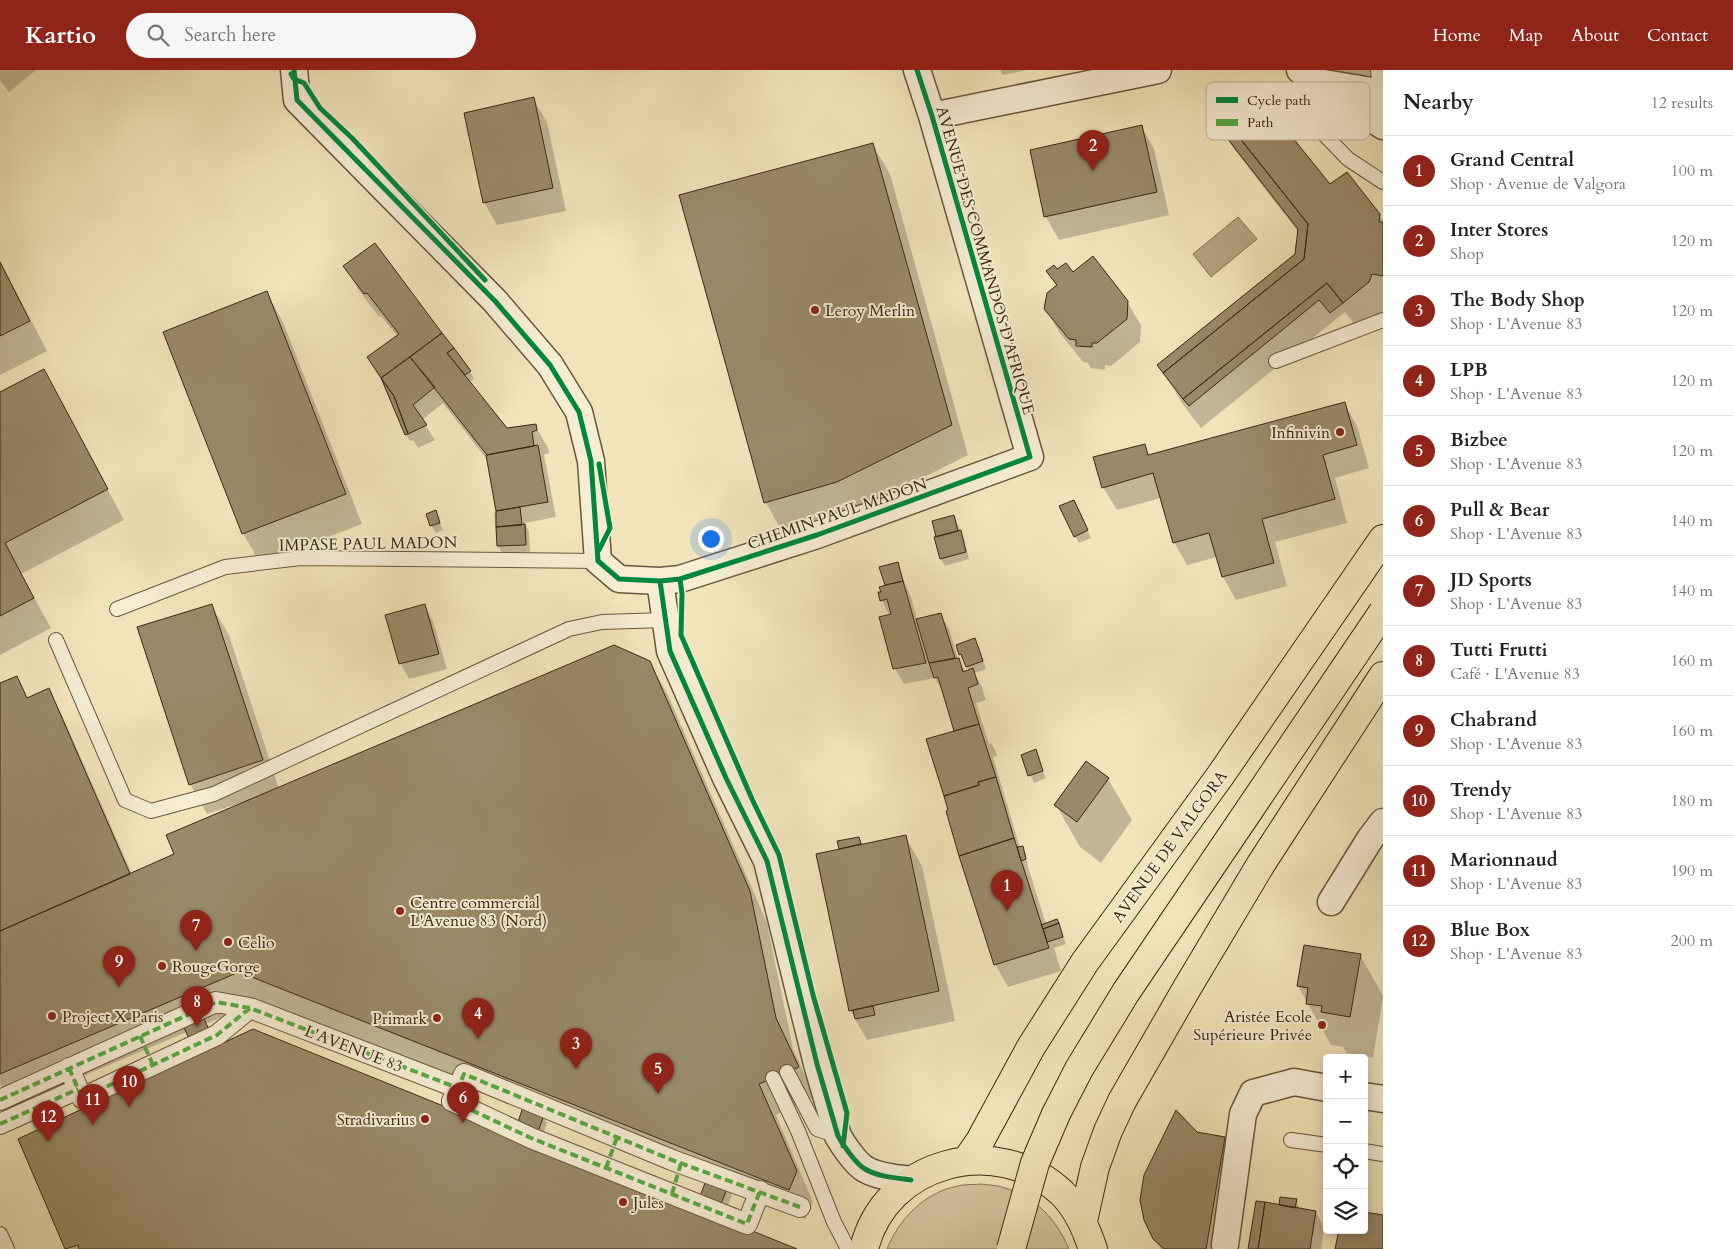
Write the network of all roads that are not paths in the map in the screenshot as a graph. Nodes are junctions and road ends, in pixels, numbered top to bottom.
1 (917, 70) edge
2 (1158, 70) edge
3 (294, 75) edge
4 (1309, 76) edge
5 (1357, 82) edge
6 (1381, 85) edge
7 (932, 116) junction
8 (1370, 117) edge
9 (1381, 124) edge
10 (1330, 140) edge
11 (1383, 165) edge
12 (1379, 179) edge
13 (1383, 320) edge
14 (1276, 361) dead end
15 (1030, 457) joint
16 (1383, 539) edge
17 (598, 560) junction
18 (660, 581) junction
19 (117, 609) dead end
20 (1383, 612) edge
21 (665, 620) junction
22 (56, 640) dead end
23 (1383, 676) edge
24 (1383, 822) edge
25 (1331, 902) dead end
26 (250, 1008) junction
27 (140, 1036) junction
28 (153, 1065) junction
29 (69, 1068) junction
30 (787, 1072) dead end
31 (773, 1078) dead end
32 (1323, 1087) edge
33 (458, 1088) junction
34 (78, 1089) junction
35 (1368, 1097) edge
36 (1383, 1099) edge
37 (0, 1100) edge
38 (0, 1124) edge
39 (617, 1136) junction
40 (838, 1136) junction
41 (1291, 1140) dead end
42 (1323, 1144) edge
43 (1368, 1152) edge
44 (1383, 1154) edge
45 (967, 1160) junction
46 (681, 1163) junction
47 (606, 1168) junction
48 (911, 1180) junction
49 (760, 1191) junction
50 (672, 1194) junction
51 (800, 1207) dead end
52 (1083, 1221) junction
53 (0, 1234) edge
54 (1225, 1245) dead end
55 (7, 1249) edge
56 (848, 1249) edge
57 (864, 1249) edge
58 (1011, 1249) edge
59 (1093, 1249) edge

1 - 7 street, AVENUE DES COMMANDOS D'AFRIQUE
2 - 7 street
3 - 17 street
4 - 5 street
6 - 9 lane
7 - 15 street, AVENUE DES COMMANDOS D'AFRIQUE
8 - 9 street
10 - 12 lane
11 - 12 lane
13 - 14 lane
15 - 18 street, CHEMIN PAUL MADON
16 - 45 main road, AVENUE DE VALGORA
17 - 18 street, CHEMIN PAUL MADON
17 - 19 lane, IMPASE PAUL MADON
18 - 21 street
20 - 58 main road, bridge
21 - 22 lane
21 - 40 street
23 - 52 main road
24 - 25 street
26 - 27 street, L'AVENUE 83
26 - 28 street
26 - 33 street, L'AVENUE 83
27 - 28 street
27 - 29 street, L'AVENUE 83
28 - 34 street
29 - 34 street
29 - 37 street, L'AVENUE 83
30 - 40 lane
31 - 56 lane
32 - 54 street
33 - 39 street
33 - 47 street
34 - 38 street
35 - 36 street
39 - 46 street
39 - 47 street
40 - 48 street
41 - 42 lane
43 - 44 lane
45 - 48 main road
45 - 52 main road
46 - 49 street
46 - 50 street
47 - 50 street
48 - 57 main road
49 - 50 street
49 - 51 street
52 - 59 main road
53 - 55 lane

